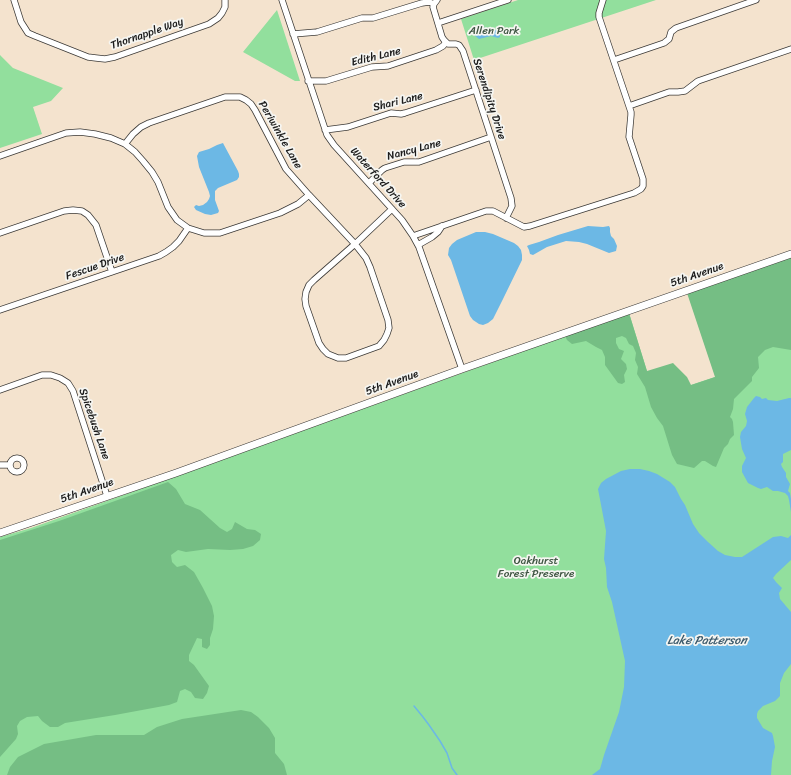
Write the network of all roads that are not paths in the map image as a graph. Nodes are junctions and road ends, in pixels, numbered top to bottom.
1 (14, 0) edge
2 (225, 0) edge
3 (282, 0) edge
4 (508, 0) edge
5 (603, 0) edge
6 (756, 0) edge
7 (436, 2) edge
8 (438, 23) junction
9 (293, 34) junction
10 (446, 42) junction
11 (791, 49) edge
12 (614, 60) junction
13 (308, 81) junction
14 (476, 90) junction
15 (629, 106) junction
16 (325, 130) junction
17 (491, 138) junction
18 (125, 144) junction
19 (0, 156) edge
20 (369, 183) junction
21 (309, 195) junction
22 (392, 209) junction
23 (506, 218) junction
24 (442, 226) junction
25 (188, 228) junction
26 (0, 233) edge
27 (413, 236) junction
28 (354, 244) junction
29 (418, 245) junction
30 (791, 254) edge
31 (112, 272) junction
32 (0, 310) edge
33 (462, 369) junction
34 (0, 390) edge
35 (0, 465) edge
36 (10, 466) dead end
37 (107, 496) junction
38 (0, 533) edge

1 - 2 street, Thornapple Way
3 - 9 street, Waterford Drive
4 - 8 street
5 - 12 street
6 - 12 street
7 - 8 street
7 - 9 street
8 - 10 street
9 - 13 street, Waterford Drive
10 - 13 street, Edith Lane
10 - 14 street, Serendipity Drive
11 - 15 street
12 - 15 street
13 - 16 street, Waterford Drive
14 - 16 street, Shari Lane
14 - 17 street, Serendipity Drive
15 - 23 street
16 - 20 street, Waterford Drive
17 - 20 street, Nancy Lane
17 - 23 street, Serendipity Drive
18 - 19 street
18 - 21 street, Periwinkle Lane
18 - 25 street
20 - 22 street, Waterford Drive
21 - 25 street
21 - 28 street, Periwinkle Lane
22 - 27 street, Waterford Drive
22 - 28 street
23 - 24 street
24 - 27 street
24 - 29 street
25 - 31 street, Fescue Drive
26 - 31 street
27 - 29 street, Waterford Drive
28 - 28 street
29 - 33 street, Waterford Drive
30 - 33 street, 5th Avenue
31 - 32 street, Fescue Drive
33 - 37 street, 5th Avenue
34 - 37 street, Spicebush Lane
35 - 36 street
37 - 38 street, 5th Avenue

